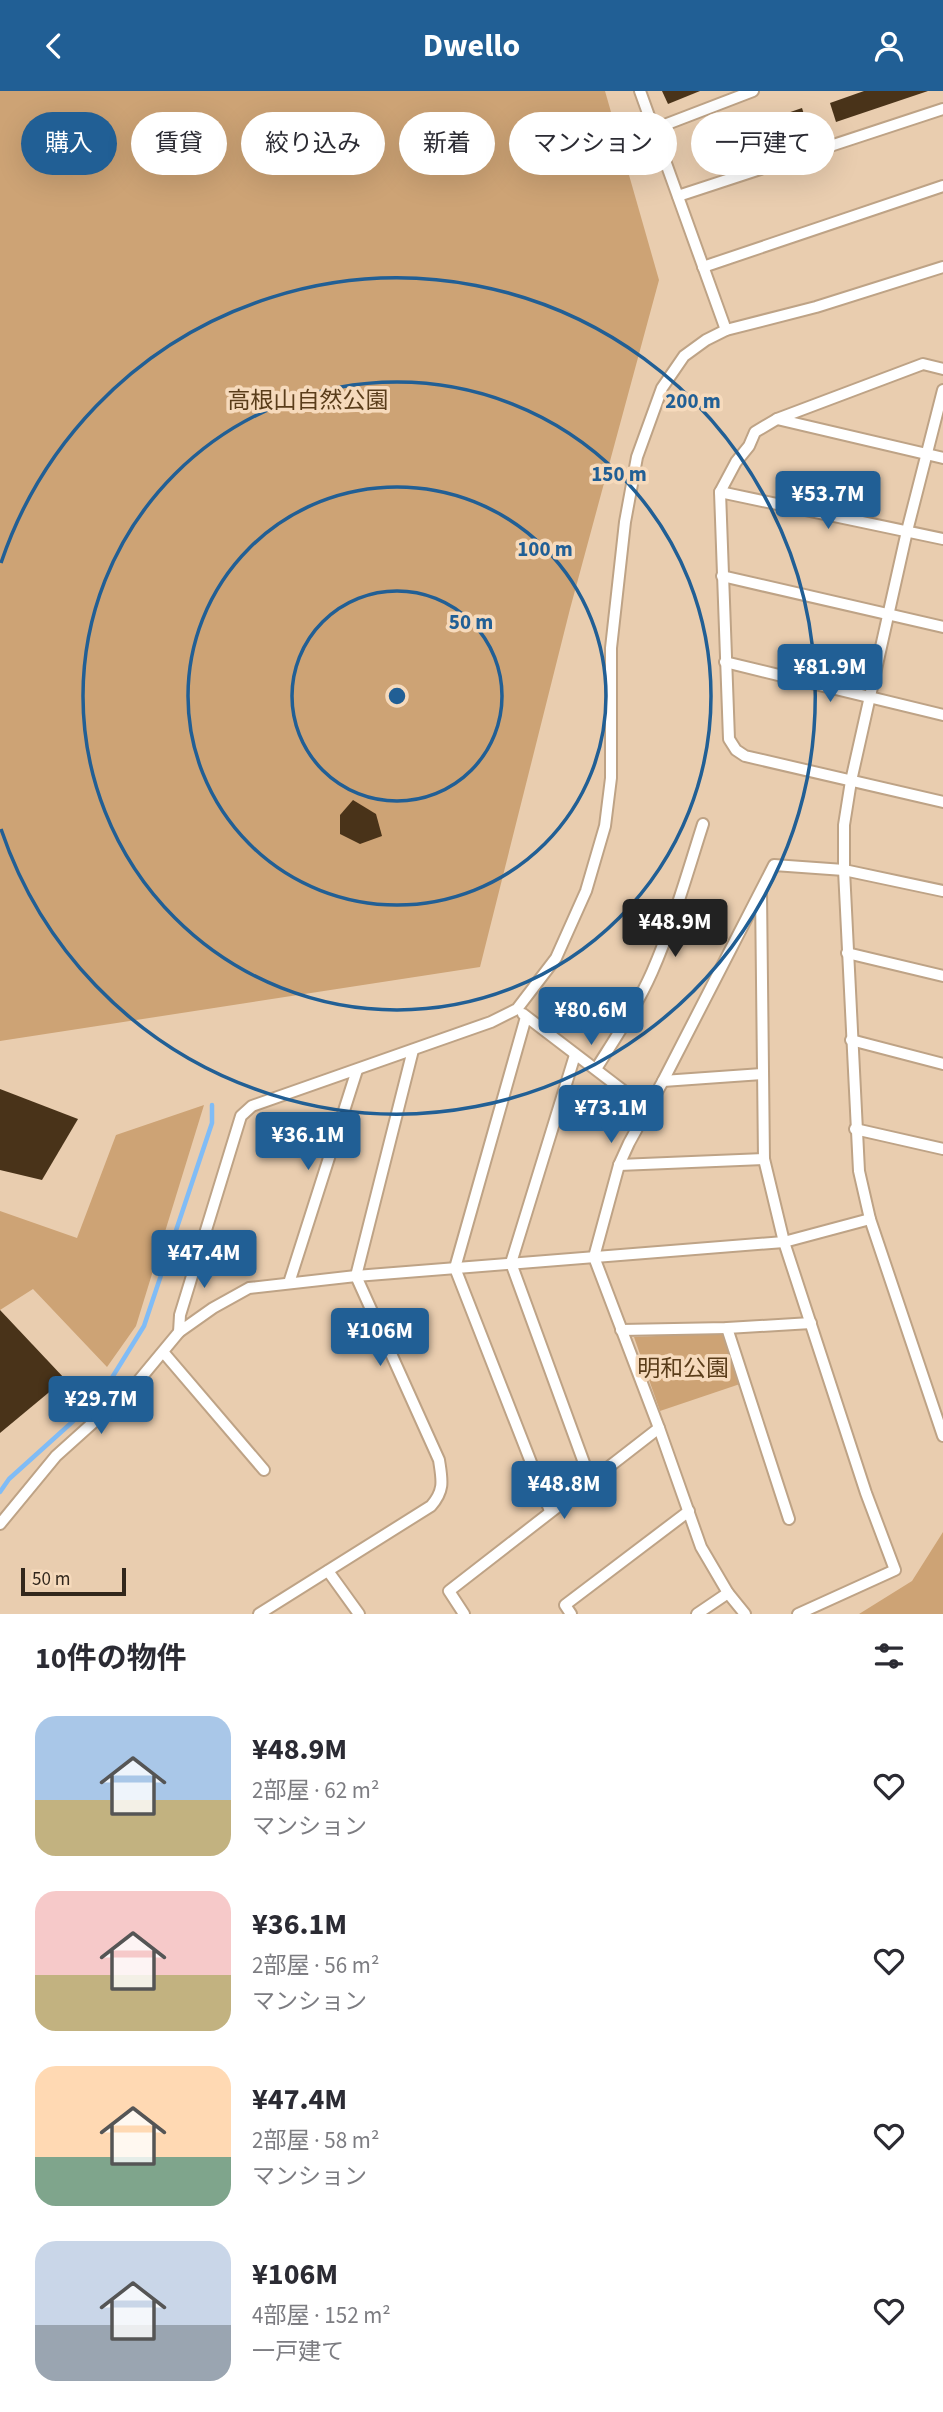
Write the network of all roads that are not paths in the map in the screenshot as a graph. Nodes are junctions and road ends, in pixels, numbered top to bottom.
1 (640, 91) edge
2 (753, 91) edge
3 (943, 109) edge
4 (648, 112) edge
5 (677, 120) edge
6 (670, 175) edge
7 (943, 186) edge
8 (678, 197) junction
9 (703, 267) junction
10 (943, 267) edge
11 (726, 330) junction
12 (943, 369) edge
13 (943, 390) edge
14 (777, 419) junction
15 (927, 454) junction
16 (943, 458) edge
17 (720, 492) junction
18 (907, 531) junction
19 (943, 539) edge
20 (722, 576) junction
21 (888, 615) junction
22 (943, 627) edge
23 (725, 662) junction
24 (869, 698) junction
25 (943, 715) edge
26 (851, 781) junction
27 (943, 802) edge
28 (702, 824) dead end
29 (844, 870) junction
30 (761, 890) junction
31 (943, 891) edge
32 (847, 953) junction
33 (943, 976) edge
34 (522, 1013) junction
35 (851, 1040) junction
36 (413, 1050) junction
37 (575, 1055) junction
38 (943, 1064) edge
39 (596, 1069) junction
40 (357, 1070) junction
41 (762, 1075) junction
42 (663, 1081) junction
43 (646, 1108) junction
44 (855, 1129) junction
45 (943, 1149) edge
46 (764, 1159) junction
47 (620, 1165) junction
48 (870, 1219) junction
49 (784, 1242) junction
50 (594, 1257) junction
51 (511, 1263) junction
52 (455, 1268) junction
53 (356, 1276) junction
54 (289, 1283) junction
55 (811, 1323) junction
56 (727, 1328) junction
57 (621, 1330) junction
58 (179, 1332) junction
59 (164, 1353) junction
60 (659, 1428) junction
61 (943, 1436) edge
62 (264, 1470) dead end
63 (591, 1482) junction
64 (550, 1511) junction
65 (689, 1511) junction
66 (789, 1519) dead end
67 (0, 1524) edge
68 (328, 1571) junction
69 (728, 1593) junction
70 (259, 1614) edge
71 (359, 1614) edge
72 (464, 1614) edge
73 (571, 1614) edge
74 (697, 1614) edge
75 (745, 1614) edge
76 (799, 1614) edge

1 - 4 street
2 - 5 street
3 - 8 street
6 - 8 street
7 - 9 street
8 - 9 street
9 - 11 street
10 - 11 street
11 - 34 street
12 - 14 street
13 - 15 street
14 - 15 street
14 - 17 street
15 - 16 street
15 - 18 street
17 - 18 street
17 - 20 street
18 - 19 street
18 - 21 street
20 - 21 street
20 - 23 street
21 - 22 street
21 - 24 street
23 - 24 street
23 - 26 street
24 - 25 street
24 - 26 street
26 - 27 street
26 - 29 street
28 - 39 street
29 - 30 street
29 - 31 street
29 - 32 street
30 - 41 street
30 - 42 street
32 - 33 street
32 - 35 street
34 - 36 street
34 - 37 street
34 - 52 street
35 - 38 street
35 - 44 street
36 - 40 street
36 - 53 street
37 - 39 street
37 - 51 street
39 - 43 street
40 - 54 street
40 - 58 street
41 - 42 street
41 - 46 street
42 - 43 street
43 - 47 street
44 - 45 street
44 - 48 street
46 - 47 street
46 - 49 street
47 - 50 street
48 - 49 street
48 - 61 street
49 - 50 street
49 - 55 street
50 - 51 street
50 - 57 street
51 - 52 street
51 - 63 street
52 - 53 street
52 - 64 street
53 - 54 street
53 - 68 street
54 - 58 street
55 - 56 street
55 - 76 street
56 - 57 street
56 - 66 street
57 - 60 street
58 - 59 street
59 - 62 street
59 - 67 street
60 - 63 street
60 - 65 street
63 - 64 street
64 - 72 street
65 - 69 street
65 - 73 street
68 - 70 street
68 - 71 street
69 - 74 street
69 - 75 street

